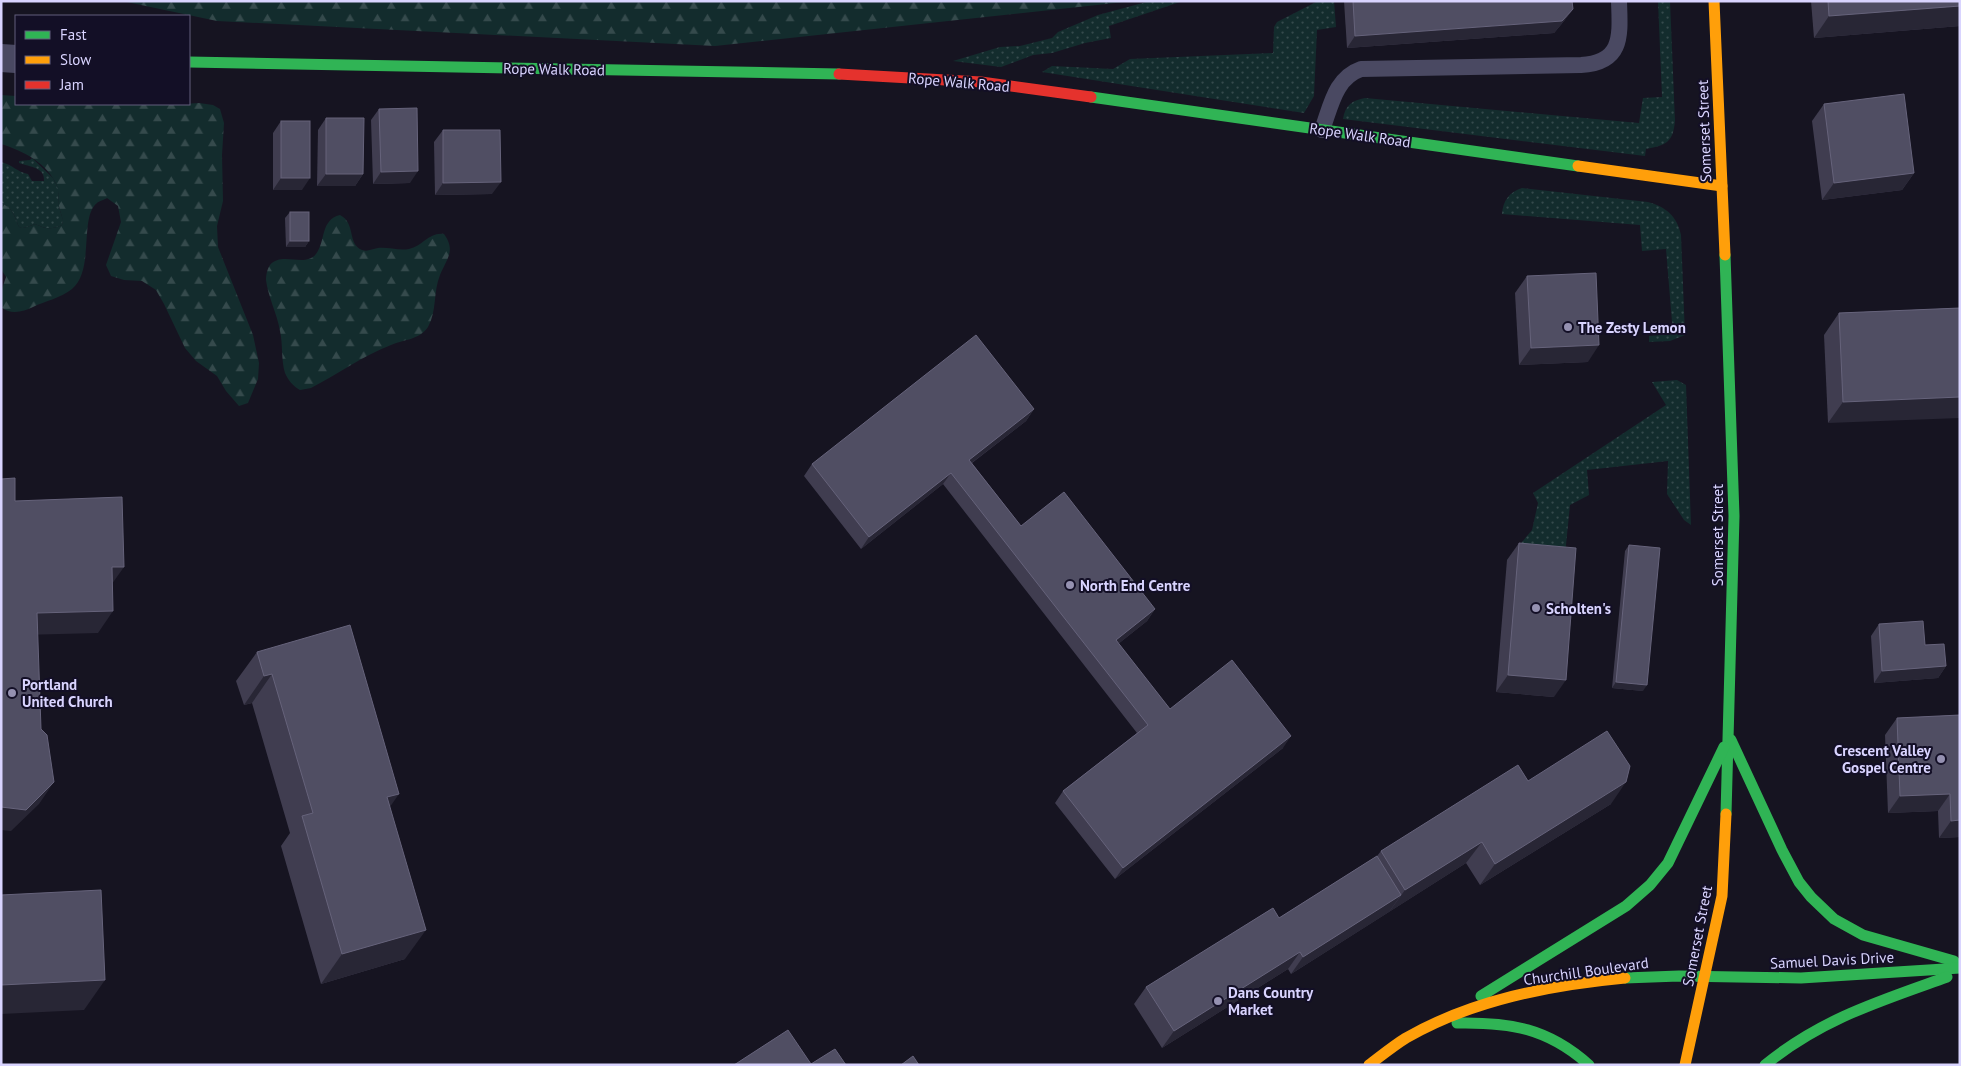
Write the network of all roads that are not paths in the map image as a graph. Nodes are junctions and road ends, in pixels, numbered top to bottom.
1 (1619, 1) edge
2 (1714, 1) edge
3 (1, 58) edge
4 (15, 59) edge
5 (190, 62) edge
6 (1322, 130) junction
7 (1722, 186) junction
8 (1729, 736) junction
9 (1960, 963) edge
10 (1960, 968) edge
11 (1960, 973) edge
12 (1705, 976) junction
13 (1435, 1023) junction
14 (1369, 1065) edge
15 (1589, 1065) edge
16 (1685, 1065) edge
17 (1765, 1065) edge

1 - 6 lane
2 - 7 street, Somerset Street
3 - 4 street
5 - 6 street, Rope Walk Road
6 - 7 street, Rope Walk Road
7 - 8 street, Somerset Street
8 - 9 street
8 - 12 street, Somerset Street
8 - 13 street
10 - 12 street, Samuel Davis Drive
11 - 17 street
12 - 13 street, Churchill Boulevard
12 - 16 street, Somerset Street
13 - 14 street, Churchill Boulevard
13 - 15 street

